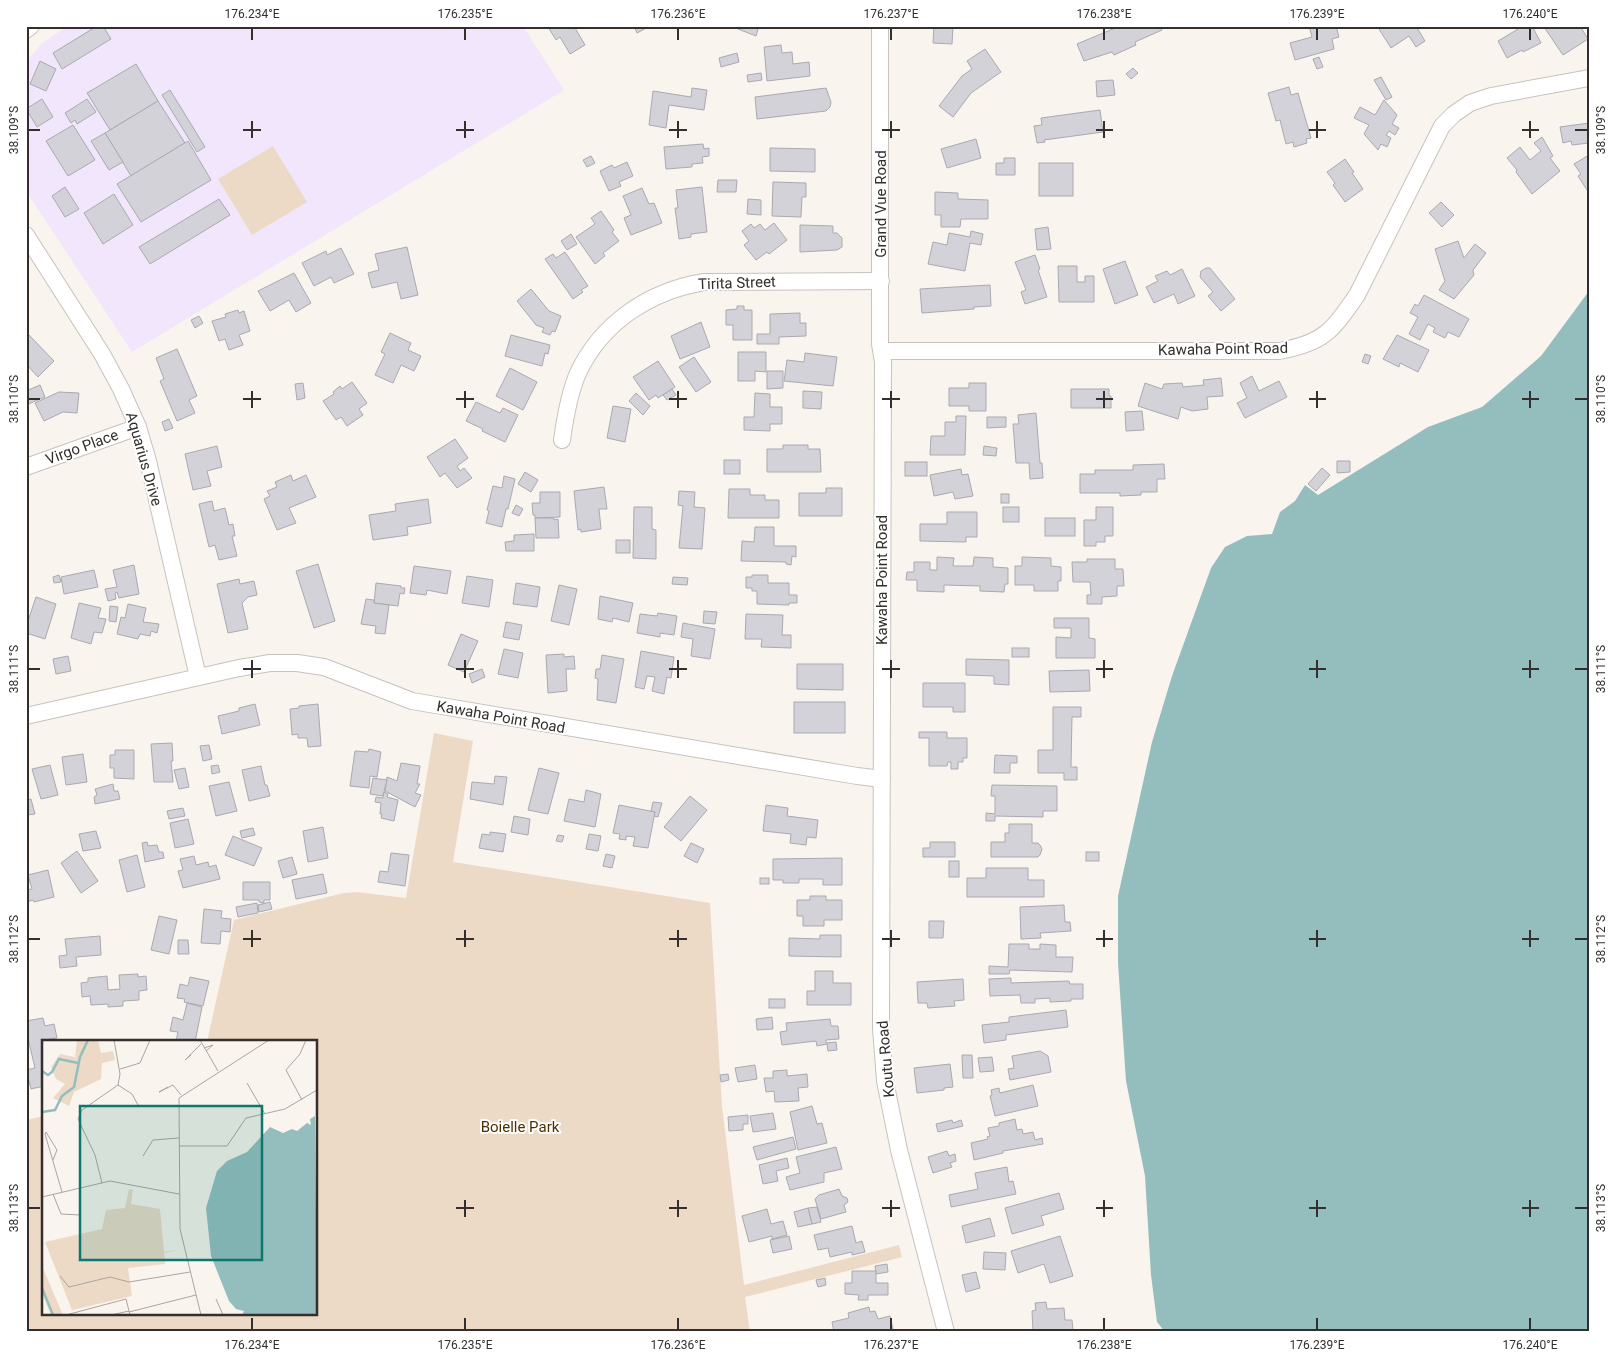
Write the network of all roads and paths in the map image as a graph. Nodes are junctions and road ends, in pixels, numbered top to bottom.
1 (31, 26) edge
2 (880, 26) edge
3 (26, 30) edge
4 (1589, 78) edge
5 (26, 235) edge
6 (881, 281) junction
7 (882, 351) junction
8 (138, 427) junction
9 (562, 440) dead end
10 (26, 467) edge
11 (198, 677) junction
12 (26, 716) edge
13 (882, 778) junction
14 (946, 1332) edge

1 - 3 street
2 - 6 street, Grand Vue Road
4 - 7 street, Kawaha Point Road
5 - 8 street, Aquarius Drive
6 - 7 street, Grand Vue Road
6 - 9 street, Tirita Street
7 - 13 street, Kawaha Point Road
8 - 10 street, Virgo Place
8 - 11 street, Aquarius Drive
11 - 12 street, Kawaha Point Road
11 - 13 street, Kawaha Point Road
13 - 14 street, Koutu Road

